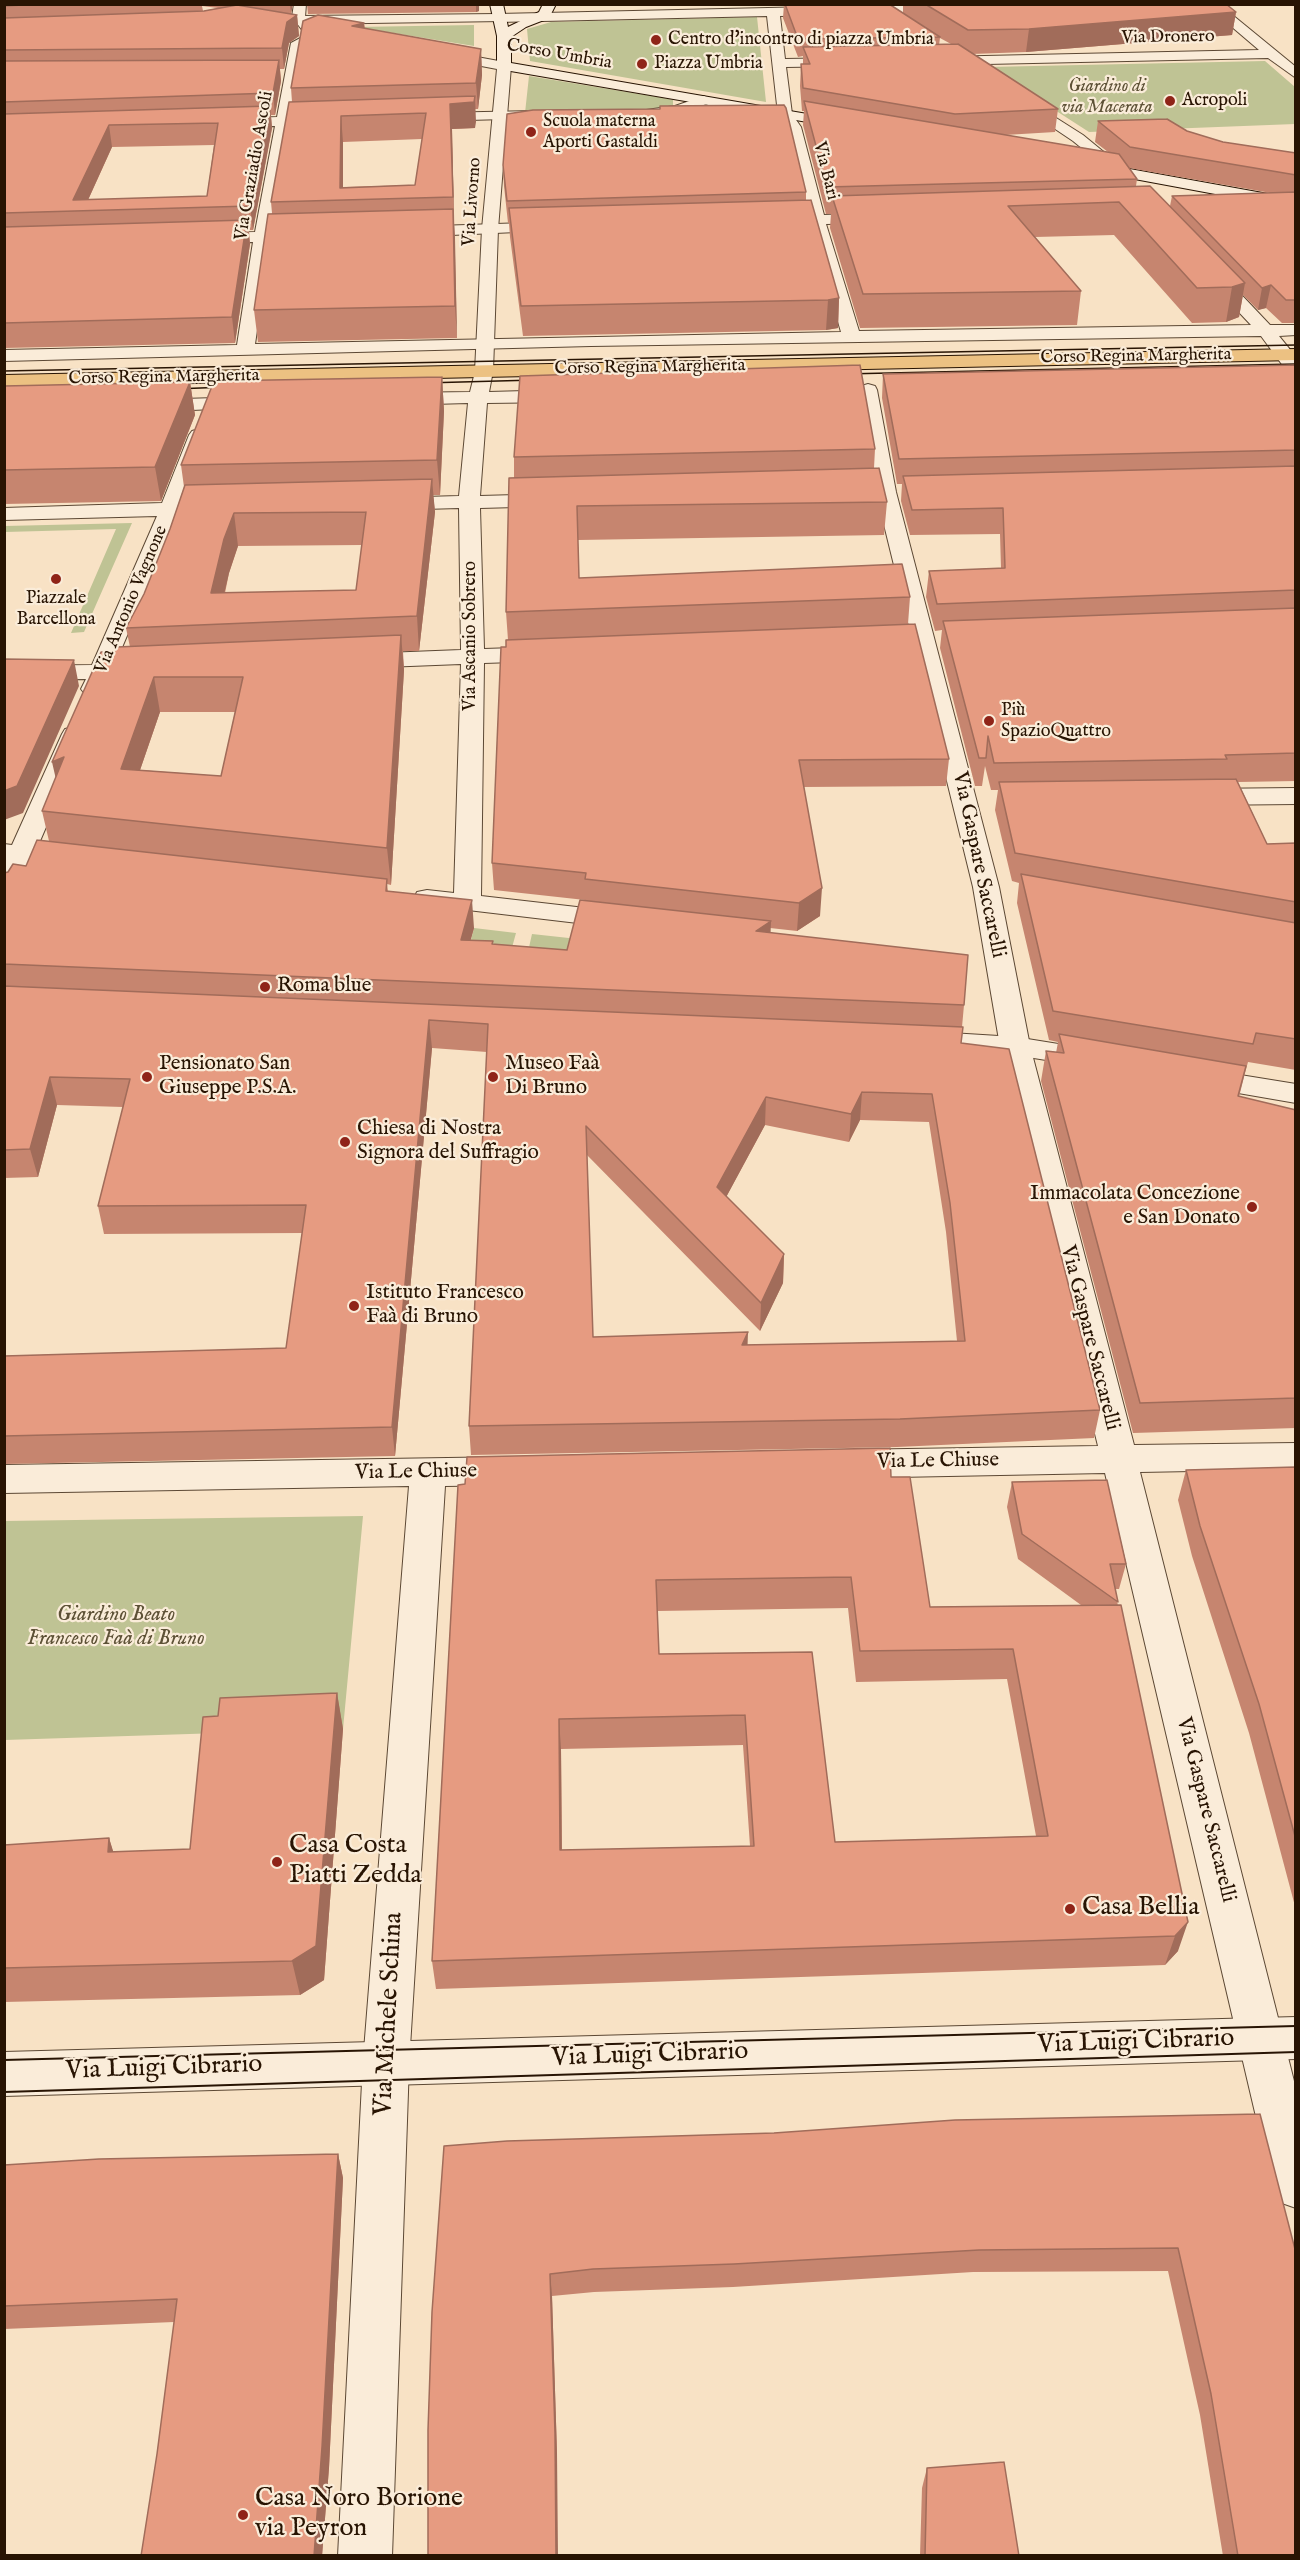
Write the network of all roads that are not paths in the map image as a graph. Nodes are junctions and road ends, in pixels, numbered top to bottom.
1 (300, 4) edge
2 (496, 4) edge
3 (550, 4) edge
4 (1211, 4) edge
5 (961, 8) edge
6 (882, 10) junction
7 (773, 13) junction
8 (539, 17) junction
9 (498, 18) junction
10 (903, 23) edge
11 (305, 26) junction
12 (287, 27) edge
13 (332, 35) edge
14 (1247, 35) junction
15 (504, 36) junction
16 (1223, 37) edge
17 (1165, 42) edge
18 (943, 48) edge
19 (421, 51) edge
20 (1270, 54) junction
21 (1066, 58) junction
22 (929, 61) edge
23 (964, 61) junction
24 (860, 62) edge
25 (779, 63) junction
26 (504, 66) junction
27 (982, 74) edge
28 (1296, 74) edge
29 (274, 75) edge
30 (291, 75) junction
31 (1011, 93) edge
32 (704, 100) junction
33 (785, 114) junction
34 (499, 115) junction
35 (546, 115) edge
36 (634, 115) edge
37 (417, 117) edge
38 (339, 120) edge
39 (283, 121) junction
40 (216, 123) edge
41 (865, 128) edge
42 (1078, 138) junction
43 (1054, 139) dead end
44 (1081, 165) edge
45 (1122, 172) junction
46 (1138, 196) edge
47 (1296, 205) edge
48 (1232, 209) edge
49 (886, 218) edge
50 (817, 220) junction
51 (752, 222) edge
52 (574, 227) edge
53 (490, 229) junction
54 (389, 232) edge
55 (320, 234) edge
56 (262, 236) junction
57 (192, 238) edge
58 (1204, 266) edge
59 (1296, 330) edge
60 (1266, 331) junction
61 (852, 338) junction
62 (486, 344) junction
63 (245, 351) junction
64 (1290, 354) edge
65 (4, 356) edge
66 (484, 371) junction
67 (1292, 378) edge
68 (4, 381) edge
69 (845, 390) edge
70 (868, 390) junction
71 (892, 390) edge
72 (585, 395) edge
73 (478, 397) junction
74 (376, 400) edge
75 (265, 403) edge
76 (211, 404) junction
77 (130, 406) edge
78 (898, 491) junction
79 (862, 492) edge
80 (574, 499) edge
81 (469, 502) junction
82 (364, 505) edge
83 (246, 508) edge
84 (170, 510) junction
85 (4, 514) edge
86 (937, 640) junction
87 (900, 641) edge
88 (561, 654) edge
89 (473, 657) junction
90 (341, 662) edge
91 (163, 670) edge
92 (4, 673) edge
93 (100, 673) junction
94 (1296, 796) edge
95 (1178, 798) edge
96 (12, 853) edge
97 (103, 863) edge
98 (4, 892) edge
99 (397, 895) edge
100 (467, 902) junction
101 (646, 923) edge
102 (971, 961) dead end
103 (1000, 964) junction
104 (894, 1039) edge
105 (1015, 1046) junction
106 (1125, 1064) edge
107 (1170, 1072) edge
108 (1296, 1094) edge
109 (1296, 1456) edge
110 (1119, 1458) junction
111 (812, 1465) edge
112 (541, 1471) edge
113 (428, 1473) junction
114 (4, 1479) edge
115 (1278, 2039) edge
116 (386, 2063) junction
117 (4, 2074) edge
118 (1296, 2185) edge
119 (365, 2556) edge

1 - 11 street
2 - 9 street, Via Livorno
3 - 8 street
4 - 14 street
5 - 6 street
6 - 7 street
6 - 10 street
7 - 8 street
7 - 25 street, Via Bari
8 - 9 street
8 - 15 street
9 - 11 street
9 - 15 street, Via Livorno
11 - 12 street
11 - 13 street
11 - 30 street, Via Graziadio Ascoli
14 - 16 street, Via Dronero
14 - 20 street
15 - 26 street, Via Livorno
17 - 21 street, Via Dronero
18 - 23 street
19 - 26 street, Corso Umbria
20 - 21 street, Via Dronero
20 - 28 street
21 - 23 street, Via Dronero
22 - 23 street, Via Dronero
23 - 27 street
24 - 25 street
25 - 33 street, Via Bari
26 - 32 street, Corso Umbria
26 - 34 street, Via Livorno
29 - 30 street
30 - 39 street, Via Graziadio Ascoli
31 - 42 street
32 - 33 street, Corso Umbria
32 - 36 street
33 - 41 street, Corso Umbria
33 - 50 street, Via Bari
34 - 35 street
34 - 37 street
34 - 53 street, Via Livorno
38 - 39 street
39 - 40 street
39 - 56 street, Via Graziadio Ascoli
42 - 43 street
42 - 45 street
44 - 45 street
45 - 46 street
45 - 47 street
47 - 48 street
49 - 50 street
50 - 51 street
50 - 61 street, Via Bari
52 - 53 street
53 - 54 street
53 - 62 street, Via Livorno
55 - 56 street
56 - 57 street
56 - 63 street, Via Graziadio Ascoli
58 - 60 street
59 - 60 street, Corso Regina Margherita
60 - 61 street, Corso Regina Margherita
60 - 64 street
61 - 62 street, Corso Regina Margherita
62 - 63 street, Corso Regina Margherita
62 - 66 street, Via Livorno
63 - 65 street, Corso Regina Margherita
64 - 66 main road, Corso Regina Margherita
64 - 67 street
66 - 68 main road, Corso Regina Margherita
66 - 73 street, Via Ascanio Sobrero
69 - 70 street
70 - 71 street
70 - 78 street, Via Gaspare Saccarelli
72 - 73 street, Corso Regina Margherita
73 - 74 street, Corso Regina Margherita
73 - 81 street, Via Ascanio Sobrero
75 - 76 street, Corso Regina Margherita
76 - 77 street, Corso Regina Margherita
76 - 84 street, Via Antonio Vagnone
78 - 79 street
78 - 86 street, Via Gaspare Saccarelli
80 - 81 street
81 - 82 street
81 - 89 street, Via Ascanio Sobrero
83 - 84 street
84 - 85 street
84 - 93 street, Via Antonio Vagnone
86 - 87 street
86 - 103 street, Via Gaspare Saccarelli
88 - 89 street
89 - 90 street
89 - 100 street, Via Ascanio Sobrero
91 - 93 street
92 - 93 street
93 - 96 street, Via Antonio Vagnone
94 - 95 street
96 - 97 street
96 - 98 street, Via Antonio Vagnone
99 - 100 street
100 - 101 street
102 - 103 street
103 - 105 street, Via Gaspare Saccarelli
104 - 105 street
105 - 106 street
105 - 110 street, Via Gaspare Saccarelli
107 - 108 street
109 - 110 street, Via Le Chiuse
110 - 111 street, Via Le Chiuse
110 - 115 street, Via Gaspare Saccarelli
112 - 113 street, Via Le Chiuse
113 - 114 street, Via Le Chiuse
113 - 116 street, Via Michele Schina
115 - 116 street, Via Luigi Cibrario
115 - 118 street, Via Gaspare Saccarelli
116 - 117 street, Via Luigi Cibrario
116 - 119 street, Via Michele Schina

